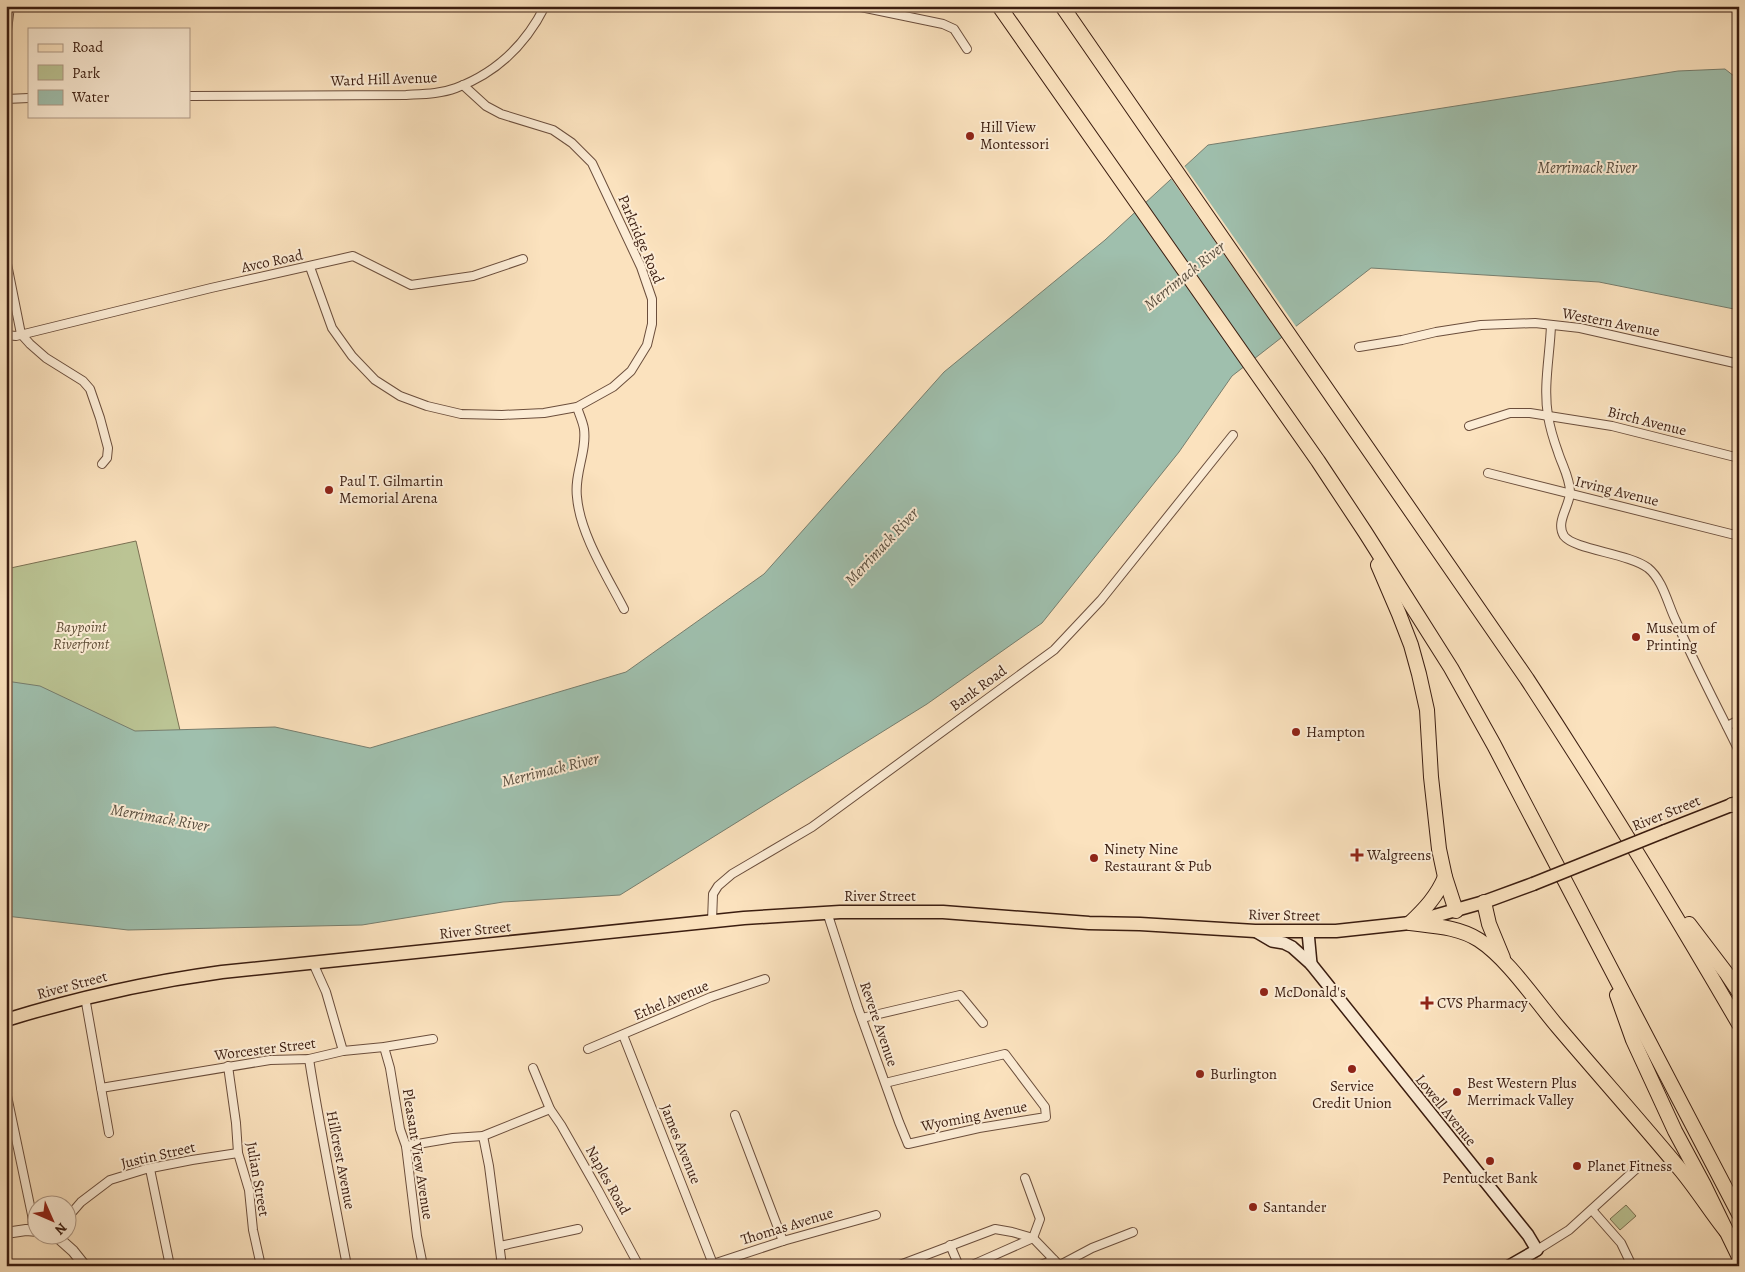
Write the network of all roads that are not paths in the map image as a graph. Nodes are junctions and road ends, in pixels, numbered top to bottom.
1 (10, 6) edge
2 (545, 6) edge
3 (856, 6) edge
4 (999, 6) edge
5 (1062, 6) edge
6 (6, 38) edge
7 (967, 49) dead end
8 (463, 85) junction
9 (190, 96) edge
10 (28, 98) edge
11 (6, 99) edge
12 (6, 259) edge
13 (523, 259) dead end
14 (310, 267) junction
15 (1551, 325) junction
16 (21, 334) junction
17 (6, 335) edge
18 (1359, 348) dead end
19 (1739, 364) edge
20 (577, 407) junction
21 (1548, 416) junction
22 (1469, 426) dead end
23 (1233, 435) dead end
24 (1739, 458) edge
25 (102, 464) dead end
26 (1488, 473) dead end
27 (1570, 494) junction
28 (1365, 532) junction
29 (1739, 536) edge
30 (624, 609) dead end
31 (1739, 720) edge
32 (1727, 726) junction
33 (1739, 751) edge
34 (1736, 804) edge
35 (1445, 877) junction
36 (1654, 880) junction
37 (1484, 902) junction
38 (1456, 910) junction
39 (827, 912) junction
40 (712, 921) junction
41 (1410, 923) junction
42 (1254, 931) junction
43 (1308, 932) junction
44 (1600, 948) junction
45 (313, 963) junction
46 (1311, 964) junction
47 (1506, 964) junction
48 (765, 979) dead end
49 (1739, 992) edge
50 (85, 997) junction
51 (862, 1018) junction
52 (6, 1020) edge
53 (983, 1023) dead end
54 (1739, 1024) edge
55 (622, 1035) junction
56 (432, 1039) dead end
57 (384, 1047) junction
58 (588, 1049) dead end
59 (343, 1051) junction
60 (309, 1060) junction
61 (228, 1066) junction
62 (533, 1068) dead end
63 (885, 1083) junction
64 (102, 1088) junction
65 (6, 1090) edge
66 (550, 1109) junction
67 (735, 1115) dead end
68 (109, 1133) dead end
69 (483, 1136) junction
70 (908, 1144) joint
71 (406, 1146) junction
72 (238, 1153) junction
73 (150, 1168) junction
74 (1636, 1169) dead end
75 (1024, 1178) dead end
76 (28, 1194) edge
77 (78, 1205) edge
78 (1592, 1210) junction
79 (1739, 1214) edge
80 (876, 1215) dead end
81 (578, 1229) dead end
82 (28, 1230) edge
83 (1726, 1231) junction
84 (1133, 1232) dead end
85 (6, 1233) edge
86 (1033, 1238) junction
87 (783, 1241) junction
88 (65, 1244) edge
89 (950, 1245) junction
90 (500, 1246) junction
91 (1537, 1250) junction
92 (1739, 1257) edge
93 (1058, 1264) edge
94 (710, 1265) edge
95 (85, 1266) edge
96 (170, 1266) edge
97 (261, 1266) edge
98 (347, 1266) edge
99 (423, 1266) edge
100 (502, 1266) edge
101 (638, 1266) edge
102 (897, 1266) edge
103 (959, 1266) edge
104 (970, 1266) edge
105 (1038, 1266) edge
106 (1509, 1266) edge
107 (1632, 1266) edge

1 - 6 street
2 - 8 street, Ward Hill Avenue
3 - 7 street
4 - 28 highway
5 - 36 highway
8 - 9 street, Ward Hill Avenue
8 - 20 street, Parkridge Road
10 - 11 street
12 - 16 street
13 - 14 street, Avco Road
14 - 16 street, Avco Road
14 - 20 street, Parkridge Road
15 - 18 street, Western Avenue
15 - 19 street, Western Avenue
15 - 21 street
16 - 17 street, Avco Road
16 - 25 street
20 - 30 street
21 - 22 street, Birch Avenue
21 - 24 street, Birch Avenue
21 - 27 street
23 - 40 street, Bank Road
26 - 27 street, Irving Avenue
27 - 29 street, Irving Avenue
27 - 32 street
28 - 35 highway
28 - 44 highway
31 - 32 street
32 - 33 street
34 - 37 main road, River Street, bridge
35 - 38 highway
35 - 41 highway
36 - 49 highway
36 - 54 highway
37 - 38 main road, River Street
37 - 47 highway
38 - 41 main road, River Street
39 - 40 main road, River Street
39 - 42 main road, River Street
39 - 51 street, Revere Avenue
40 - 45 main road, River Street
41 - 43 main road, River Street
41 - 47 highway
42 - 43 main road, River Street
42 - 46 main road, Lowell Avenue
43 - 46 main road
44 - 79 highway
44 - 83 highway
45 - 50 main road, River Street
45 - 59 street
46 - 91 main road, Lowell Avenue
47 - 83 highway
48 - 55 street, Ethel Avenue
50 - 52 main road, River Street
50 - 64 street
51 - 53 street
51 - 63 street, Revere Avenue
55 - 58 street, Ethel Avenue
55 - 94 street, James Avenue
56 - 57 street, Worcester Street
57 - 59 street, Worcester Street
57 - 71 street, Pleasant View Avenue
59 - 60 street, Worcester Street
60 - 61 street, Worcester Street
60 - 98 street, Hillcrest Avenue
61 - 64 street, Worcester Street
61 - 72 street, Julian Street
62 - 66 street, Naples Road
63 - 70 street, Revere Avenue
63 - 70 street, Wyoming Avenue
64 - 68 street
65 - 76 street
66 - 69 street
66 - 101 street, Naples Road
67 - 87 street
69 - 71 street
69 - 90 street
71 - 99 street, Pleasant View Avenue
72 - 73 street, Justin Street
72 - 97 street, Julian Street
73 - 77 street, Justin Street
73 - 96 street
74 - 78 street
75 - 86 street
78 - 91 street
78 - 107 street
80 - 87 street, Thomas Avenue
81 - 90 street
82 - 85 street
83 - 92 highway
84 - 93 street
86 - 89 street
86 - 93 street
86 - 104 street
87 - 94 street, Thomas Avenue
88 - 95 street
89 - 102 street
89 - 103 street
90 - 100 street
91 - 106 main road
93 - 105 street

